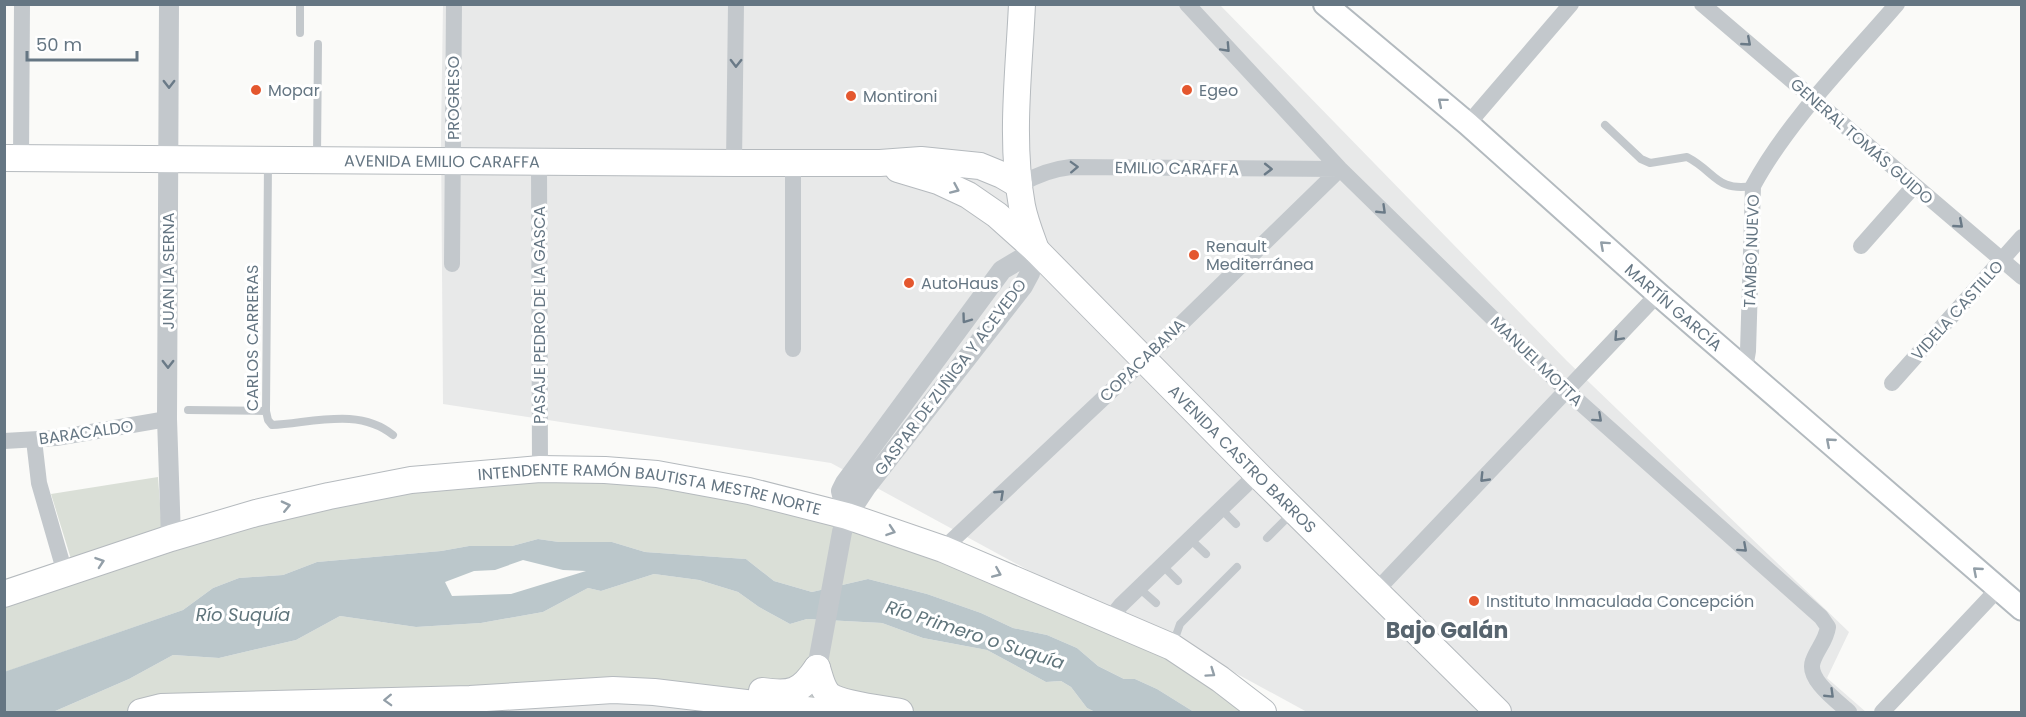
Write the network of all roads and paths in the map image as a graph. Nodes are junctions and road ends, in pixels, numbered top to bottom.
1 (22, 4) edge
2 (169, 4) edge
3 (300, 4) edge
4 (454, 4) edge
5 (736, 4) edge
6 (1022, 4) edge
7 (1187, 4) edge
8 (1325, 4) edge
9 (1570, 4) edge
10 (1702, 4) edge
11 (1897, 4) edge
12 (300, 33) dead end
13 (318, 44) dead end
14 (1814, 100) junction
15 (1468, 124) junction
16 (1605, 125) dead end
17 (1016, 138) junction
18 (13, 158) edge
19 (169, 159) junction
20 (268, 159) junction
21 (317, 159) junction
22 (453, 160) junction
23 (538, 161) junction
24 (793, 162) junction
25 (734, 163) junction
26 (880, 163) junction
27 (980, 166) junction
28 (1340, 169) junction
29 (1019, 185) junction
30 (1753, 186) junction
31 (1914, 186) junction
32 (2022, 237) edge
33 (1861, 246) dead end
34 (1036, 250) junction
35 (2001, 260) junction
36 (452, 264) dead end
37 (2022, 278) edge
38 (1658, 294) junction
39 (793, 349) dead end
40 (1144, 360) junction
41 (1745, 368) junction
42 (1892, 383) dead end
43 (1567, 391) junction
44 (188, 410) dead end
45 (266, 411) junction
46 (167, 419) junction
47 (393, 435) dead end
48 (34, 440) junction
49 (4, 441) edge
50 (540, 469) junction
51 (1257, 474) junction
52 (1221, 510) junction
53 (1294, 511) junction
54 (844, 524) junction
55 (1236, 524) dead end
56 (171, 538) junction
57 (1268, 538) dead end
58 (1190, 539) junction
59 (943, 549) junction
60 (1206, 554) dead end
61 (1162, 565) junction
62 (1237, 567) dead end
63 (1221, 570) dead end
64 (65, 573) junction
65 (1228, 577) junction
66 (1178, 581) dead end
67 (1139, 588) junction
68 (1998, 589) junction
69 (1375, 592) junction
70 (4, 594) edge
71 (1193, 597) dead end
72 (1156, 603) dead end
73 (1200, 604) junction
74 (2021, 609) edge
75 (1172, 617) dead end
76 (1108, 621) junction
77 (1176, 636) junction
78 (816, 673) junction
79 (434, 699) junction
80 (470, 706) edge
81 (154, 711) edge
82 (823, 712) edge
83 (900, 712) edge
84 (1263, 712) edge
85 (1498, 712) edge
86 (1849, 712) edge
87 (1882, 712) edge

1 - 18 street
2 -> 19 street, JUAN LA SERNA
3 - 12 lane
4 - 22 street, PROGRESO
5 -> 25 street
6 - 17 main road, AVENIDA CASTRO BARROS
7 -> 28 street, MANUEL MOTTA
15 -> 8 main road, MARTÍN GARCÍA
9 - 15 street
10 -> 14 street, GENERAL TOMÁS GUIDO
11 - 14 street, TAMBO NUEVO
13 - 21 lane
14 - 30 street, TAMBO NUEVO
14 - 31 street, GENERAL TOMÁS GUIDO
38 -> 15 main road, MARTÍN GARCÍA
16 - 30 lane
17 - 27 main road
17 - 29 main road, AVENIDA CASTRO BARROS
18 - 19 main road, AVENIDA EMILIO CARAFFA
19 - 20 main road, AVENIDA EMILIO CARAFFA
19 -> 46 street, JUAN LA SERNA
20 - 21 main road, AVENIDA EMILIO CARAFFA
20 - 45 lane, CARLOS CARRERAS
21 - 22 main road, AVENIDA EMILIO CARAFFA
22 - 23 main road, AVENIDA EMILIO CARAFFA
22 - 36 street, PROGRESO
23 - 25 main road, AVENIDA EMILIO CARAFFA
23 - 50 street, PASAJE PEDRO DE LA GASCA
24 - 25 main road, AVENIDA EMILIO CARAFFA
24 - 26 main road, AVENIDA EMILIO CARAFFA
24 - 39 street
26 - 27 main road, AVENIDA EMILIO CARAFFA
26 -> 34 main road, AVENIDA EMILIO CARAFFA
27 - 29 main road, AVENIDA EMILIO CARAFFA
29 -> 28 street, EMILIO CARAFFA
28 - 40 street, COPACABANA
28 -> 43 street, MANUEL MOTTA
29 - 34 main road, AVENIDA CASTRO BARROS
30 - 41 street, TAMBO NUEVO
31 - 33 street
31 -> 35 street, GENERAL TOMÁS GUIDO
32 - 35 street, VIDELA CASTILLO
34 - 40 main road, AVENIDA CASTRO BARROS
34 - 54 street, GASPAR DE ZUÑIGA Y ACEVEDO
35 - 37 street, GENERAL TOMÁS GUIDO
35 - 42 street, VIDELA CASTILLO
38 - 41 main road, MARTÍN GARCÍA
38 -> 43 street
40 - 51 main road, AVENIDA CASTRO BARROS
59 -> 40 street, COPACABANA
68 -> 41 main road, MARTÍN GARCÍA
43 -> 69 street
43 -> 86 street, MANUEL MOTTA
44 - 45 lane
45 - 47 lane, CARLOS CARRERAS
46 - 48 street, BARACALDO
46 - 56 street, JUAN LA SERNA
48 - 49 street, BARACALDO
48 - 64 street
50 - 54 main road, INTENDENTE RAMÓN BAUTISTA MESTRE NORTE
56 -> 50 main road, INTENDENTE RAMÓN BAUTISTA MESTRE NORTE
51 - 52 street
51 - 53 main road, AVENIDA CASTRO BARROS
52 - 55 lane
52 - 58 street
53 - 57 lane
53 - 69 main road, AVENIDA CASTRO BARROS
54 -> 59 main road, INTENDENTE RAMÓN BAUTISTA MESTRE NORTE
54 - 78 street
64 -> 56 main road, INTENDENTE RAMÓN BAUTISTA MESTRE NORTE
58 - 60 lane
58 - 61 street
59 -> 76 main road, INTENDENTE RAMÓN BAUTISTA MESTRE NORTE
61 - 66 lane
61 - 67 street
62 - 65 lane
63 - 65 lane
64 - 70 main road, INTENDENTE RAMÓN BAUTISTA MESTRE NORTE
65 - 73 lane
67 - 72 lane
67 - 76 street
68 - 74 main road, MARTÍN GARCÍA
68 - 87 street
69 - 85 main road, AVENIDA CASTRO BARROS
71 - 73 lane
73 - 77 lane
75 - 77 lane
76 - 77 main road, INTENDENTE RAMÓN BAUTISTA MESTRE NORTE
77 -> 84 main road, INTENDENTE RAMÓN BAUTISTA MESTRE NORTE
78 - 79 main road
78 - 83 main road
79 - 80 main road
79 -> 81 main road
80 - 82 main road

